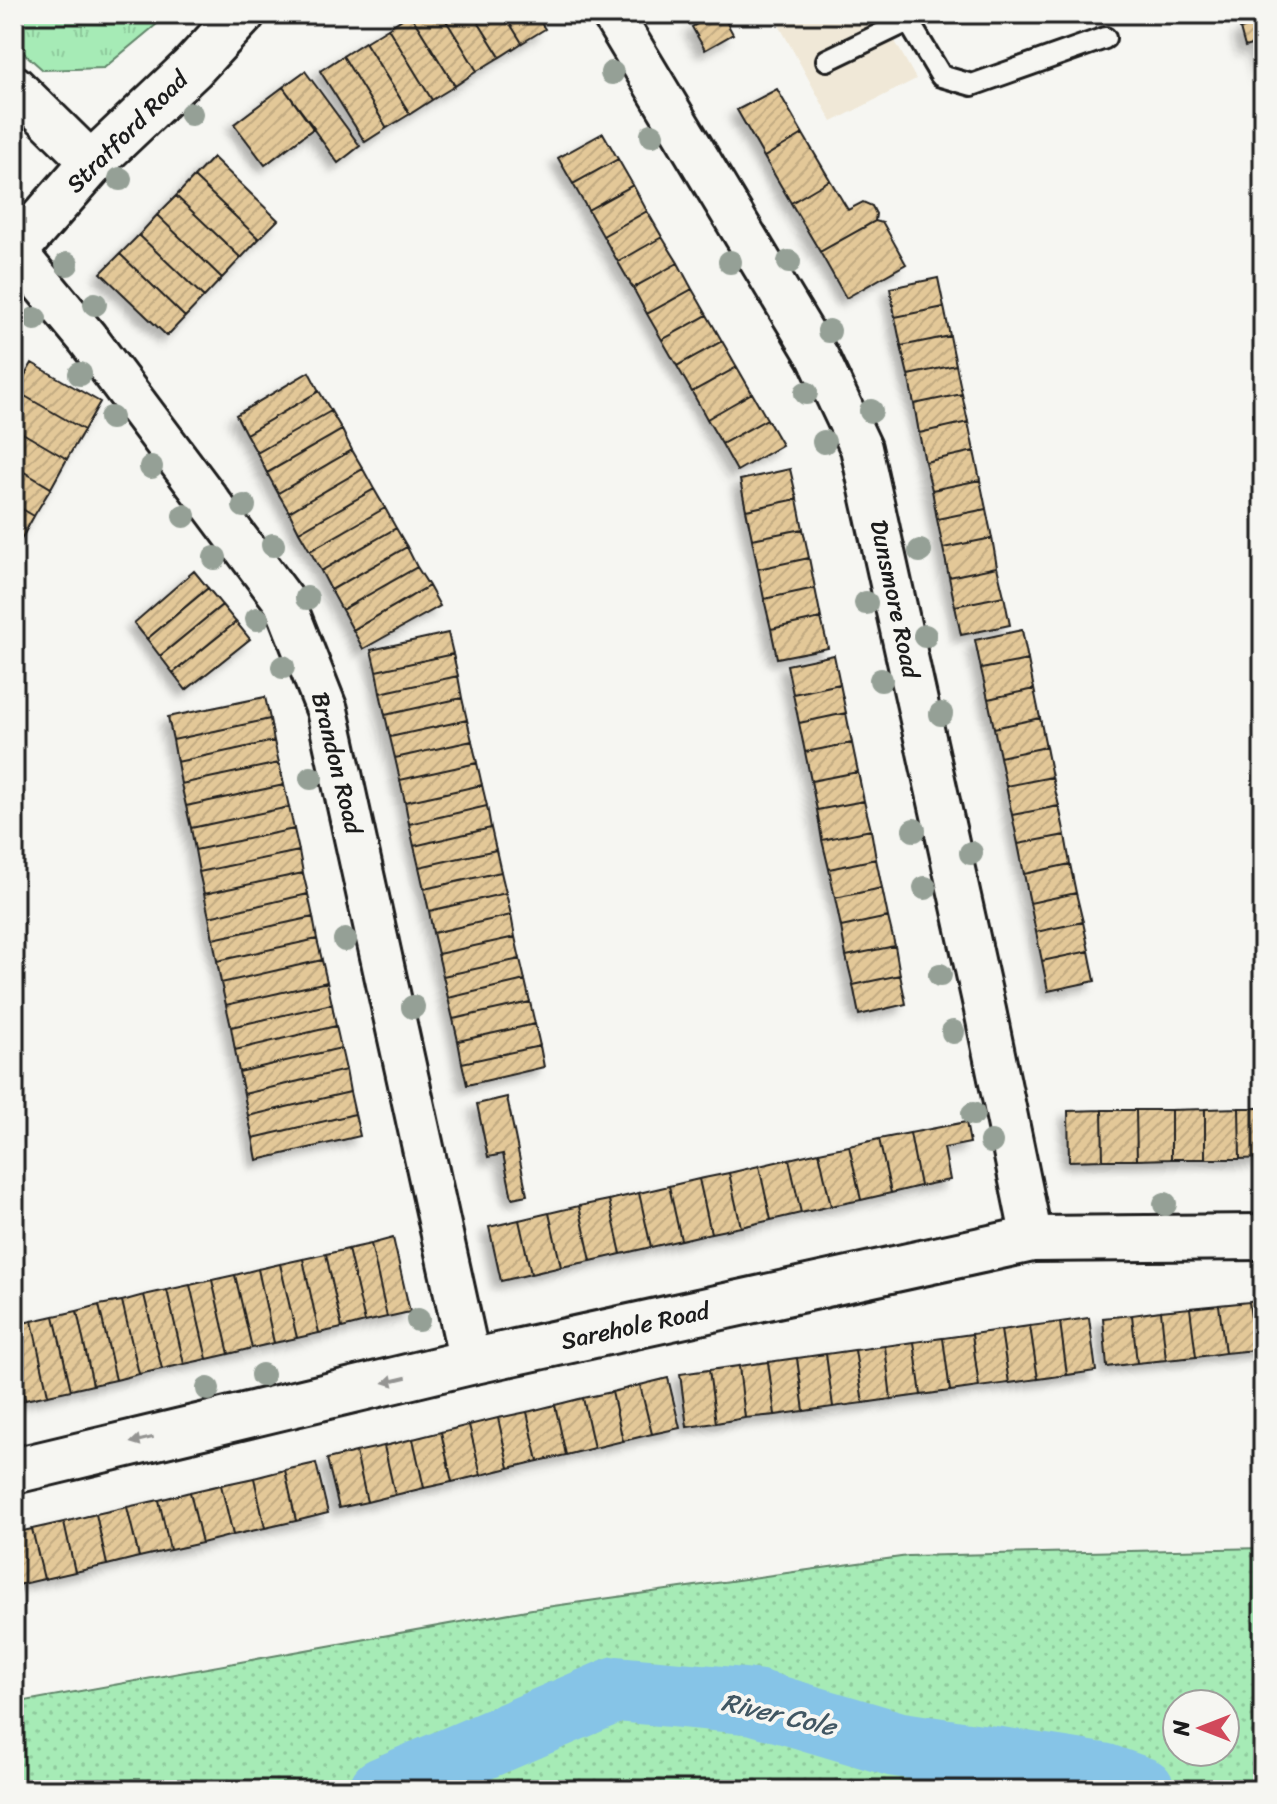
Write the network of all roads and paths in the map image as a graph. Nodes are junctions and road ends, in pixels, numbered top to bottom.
1 (242, 14) edge
2 (612, 14) edge
3 (906, 18) edge
4 (1105, 38) dead end
5 (827, 60) dead end
6 (14, 86) edge
7 (92, 163) junction
8 (14, 252) edge
9 (1263, 1237) edge
10 (1032, 1239) junction
11 (470, 1362) junction
12 (14, 1471) edge

1 - 7 main road, Stratford Road
2 - 10 street, Dunsmore Road
3 - 4 lane
3 - 5 lane
6 - 7 street
7 - 8 main road, Stratford Road
8 - 11 street, Brandon Road
9 - 10 main road, Sarehole Road
10 - 11 main road, Sarehole Road
11 -> 12 main road, Sarehole Road

